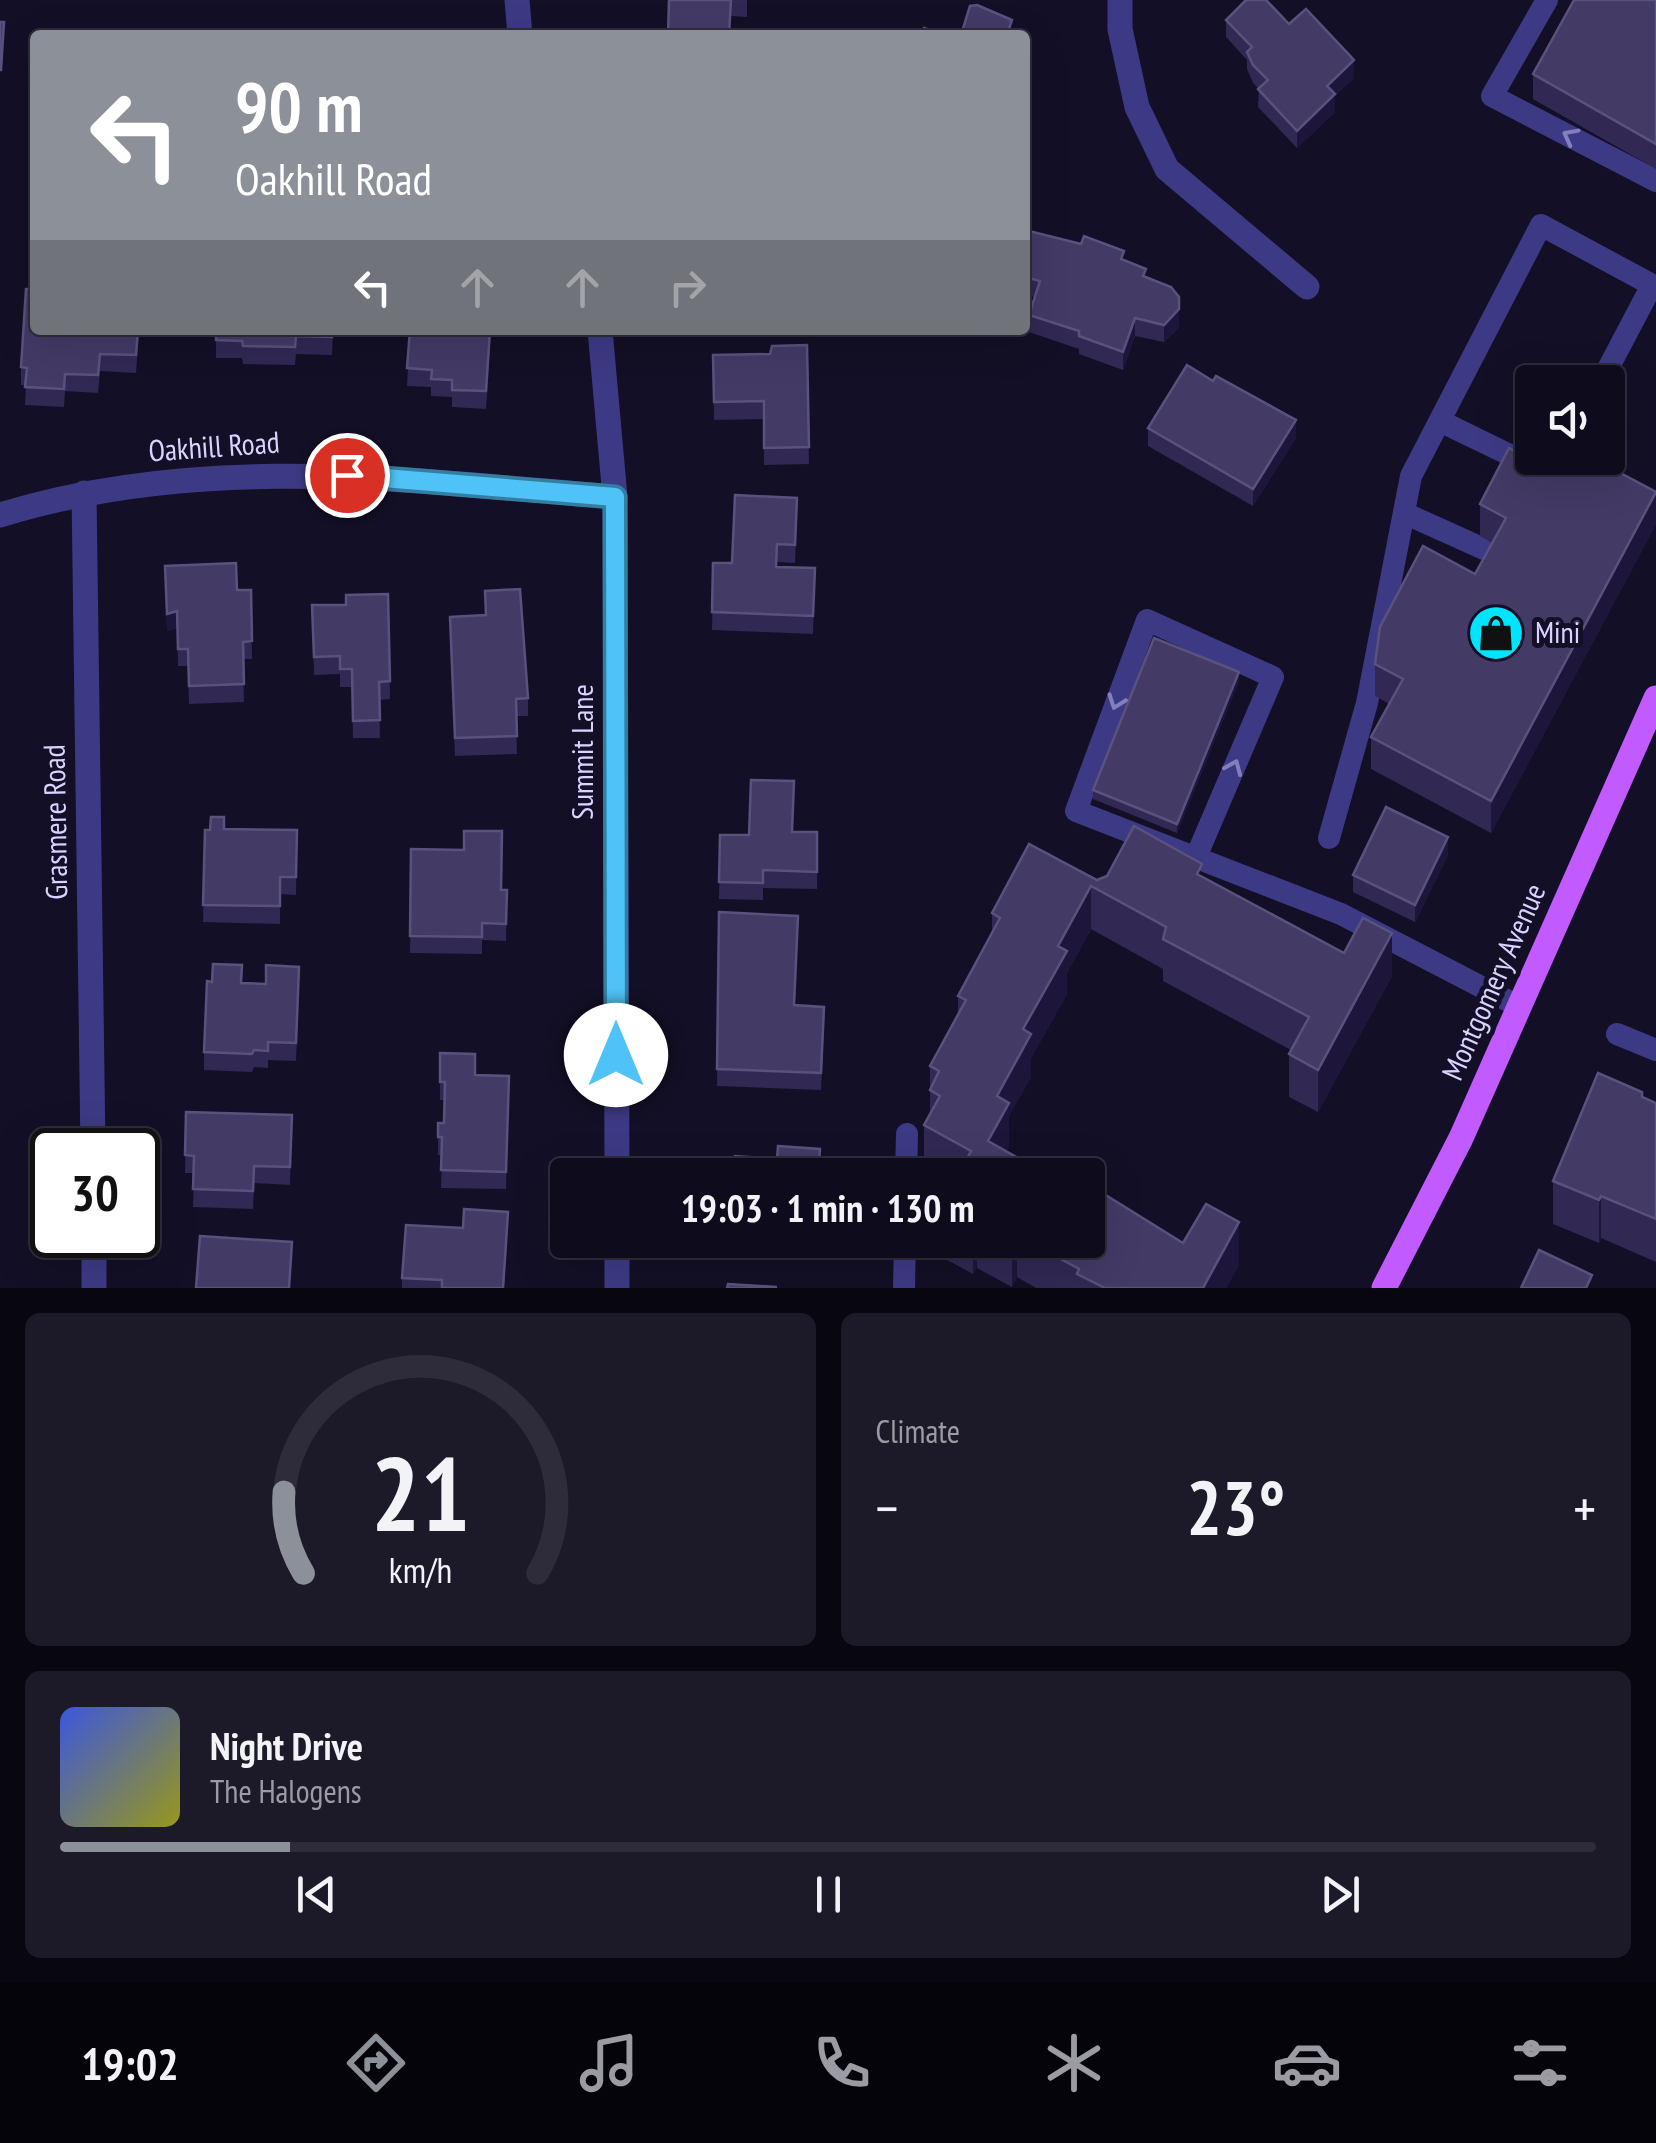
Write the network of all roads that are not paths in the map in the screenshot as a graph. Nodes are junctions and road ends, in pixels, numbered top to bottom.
1 (517, 0) edge
2 (1120, 0) edge
3 (1547, 0) edge
4 (520, 30) edge
5 (1656, 181) edge
6 (1654, 286) edge
7 (1307, 287) dead end
8 (600, 335) edge
9 (1611, 365) edge
10 (1442, 422) junction
11 (1515, 458) edge
12 (84, 493) junction
13 (615, 497) junction
14 (1404, 513) junction
15 (0, 515) edge
16 (1484, 549) edge
17 (1653, 711) edge
18 (1329, 838) dead end
19 (1196, 857) junction
20 (1518, 1006) junction
21 (1616, 1034) dead end
22 (1656, 1050) edge
23 (92, 1128) edge
24 (907, 1134) dead end
25 (617, 1158) edge
26 (906, 1158) edge
27 (94, 1258) edge
28 (617, 1258) edge
29 (905, 1258) edge
30 (94, 1288) edge
31 (617, 1288) edge
32 (904, 1288) edge
33 (1384, 1288) edge

1 - 4 street
2 - 7 street
5 -> 3 lane
6 - 9 lane
6 - 10 lane
8 - 13 street, Summit Lane
10 - 11 lane
10 - 14 lane
12 - 13 street, Oakhill Road
12 - 15 street, Oakhill Road
12 - 23 street, Grasmere Road
13 - 25 street, Summit Lane
14 - 16 lane
14 - 18 lane
17 - 20 main road, Montgomery Avenue
19 -> 19 lane
19 - 20 lane
20 - 33 main road, Montgomery Avenue
21 - 22 lane
24 - 26 lane
27 - 30 street
28 - 31 street
29 - 32 lane

